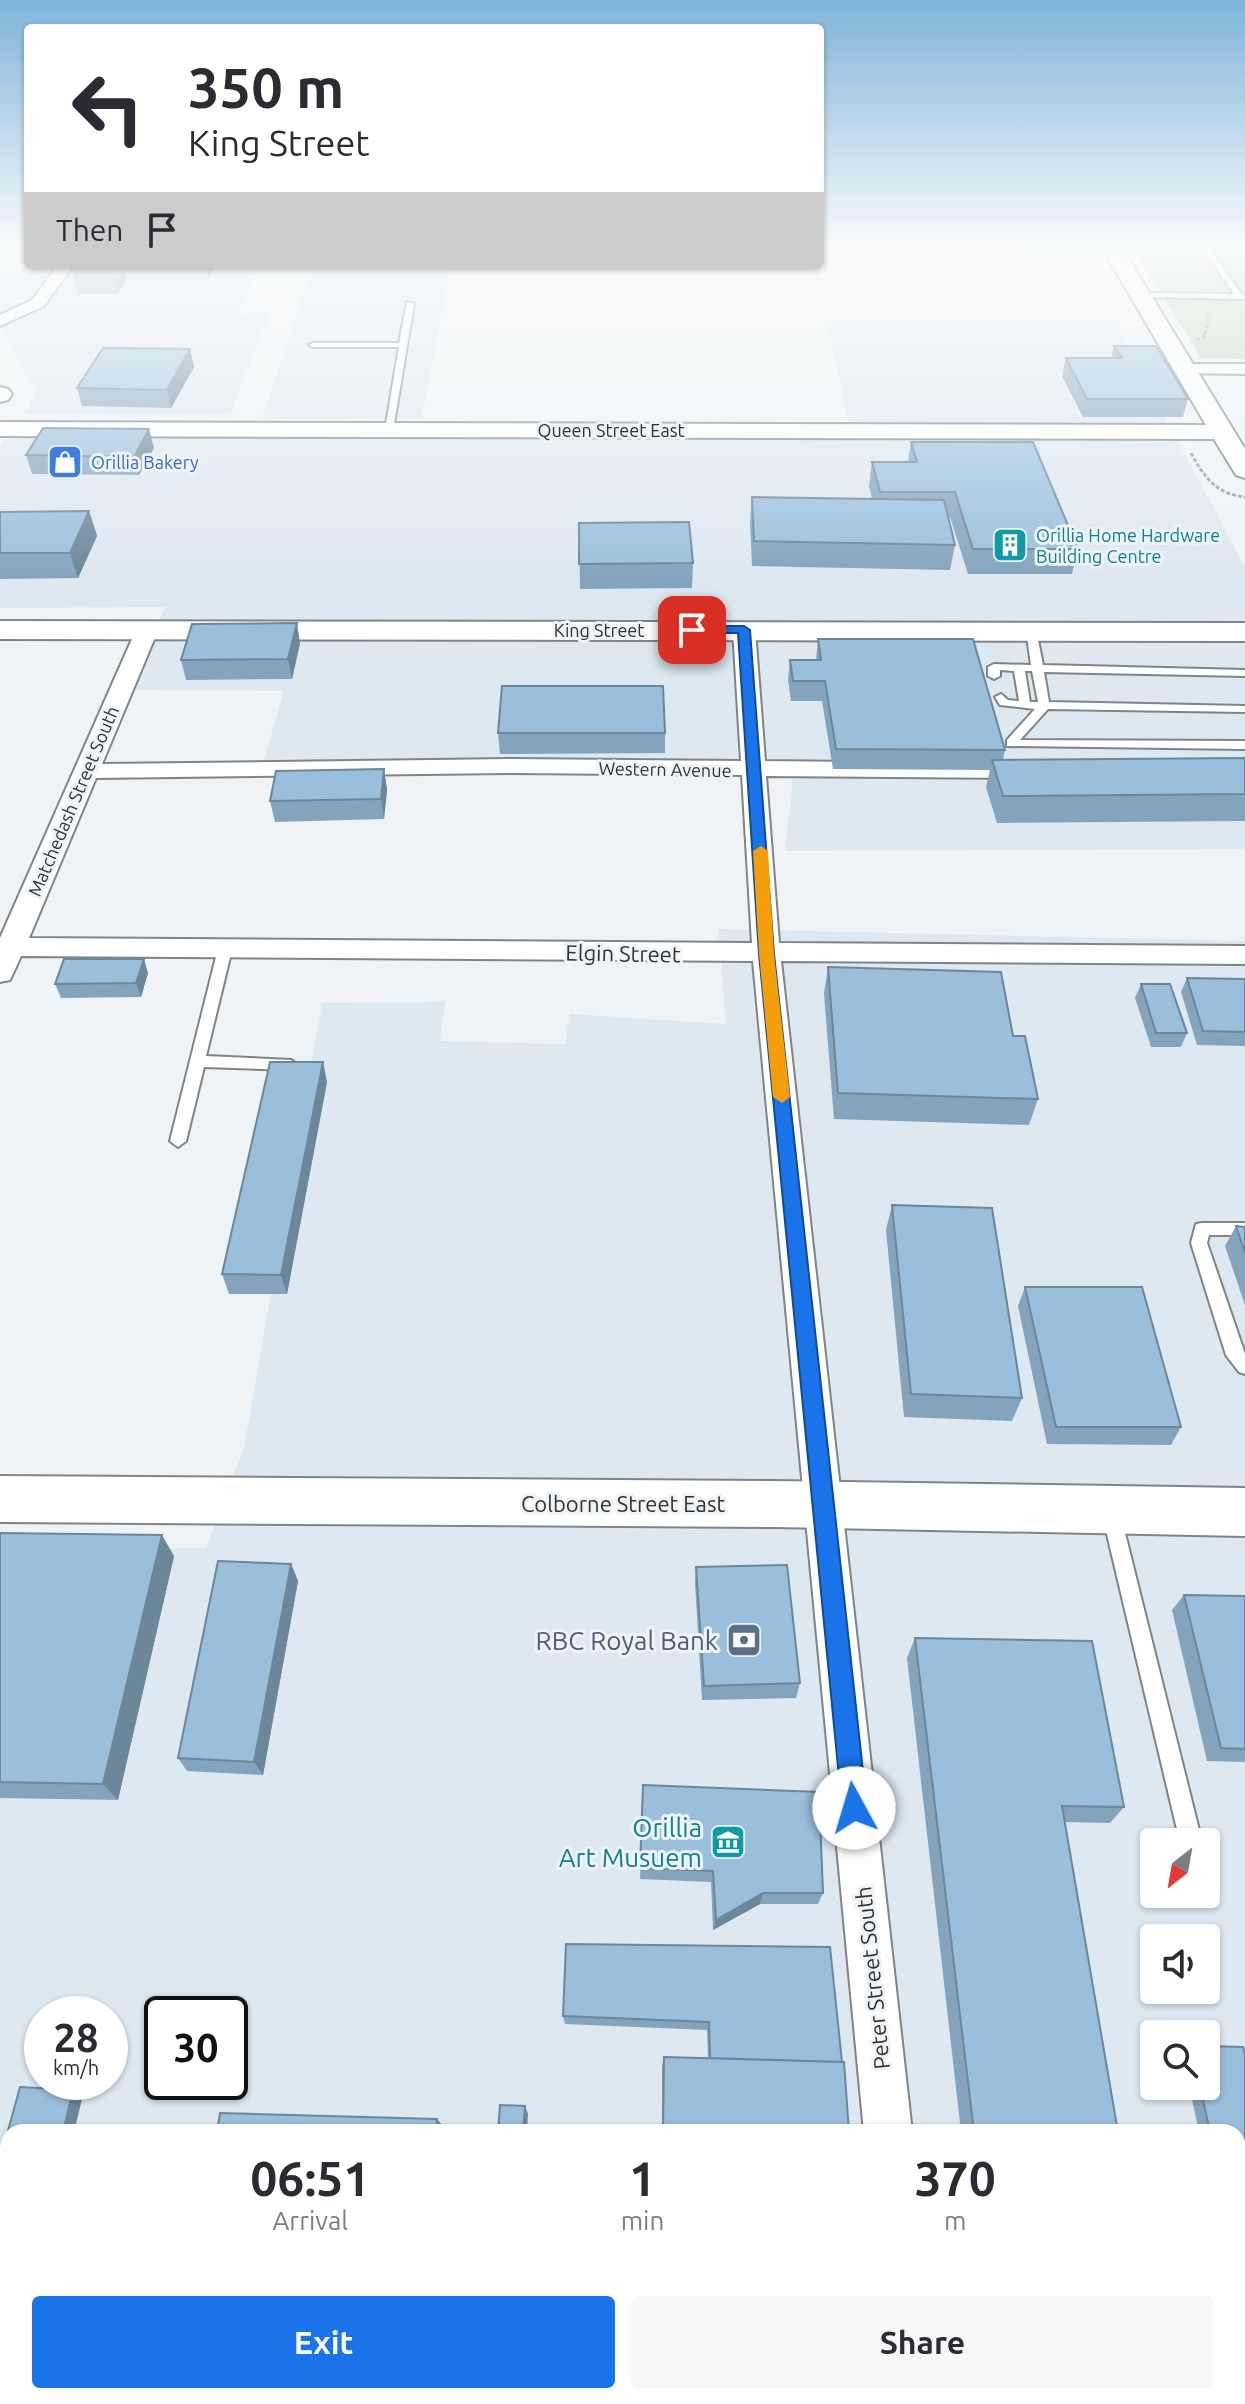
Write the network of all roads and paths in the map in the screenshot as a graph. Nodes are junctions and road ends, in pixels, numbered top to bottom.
1 (401, 355) edge
2 (1176, 355) edge
3 (1184, 369) junction
4 (1245, 369) edge
5 (0, 429) edge
6 (389, 430) junction
7 (1222, 432) junction
8 (1245, 470) edge
9 (0, 630) edge
10 (147, 630) junction
11 (744, 630) junction
12 (1031, 630) junction
13 (1245, 632) edge
14 (1019, 668) junction
15 (1039, 668) junction
16 (1245, 673) edge
17 (994, 676) dead end
18 (1001, 697) dead end
19 (1025, 705) junction
20 (1044, 706) junction
21 (1245, 709) edge
22 (1011, 743) junction
23 (1245, 745) edge
24 (85, 771) junction
25 (756, 771) junction
26 (1014, 771) junction
27 (1060, 771) edge
28 (5, 947) edge
29 (225, 949) junction
30 (766, 954) junction
31 (1245, 955) edge
32 (0, 973) edge
33 (198, 1061) junction
34 (300, 1065) edge
35 (178, 1141) dead end
36 (1245, 1229) edge
37 (1245, 1367) edge
38 (0, 1499) edge
39 (825, 1505) junction
40 (1111, 1511) junction
41 (1245, 1512) edge
42 (1188, 1828) edge
43 (887, 2124) edge

1 - 6 lane
2 - 3 street
3 - 4 street
3 - 7 street
5 - 6 street, Queen Street East
6 - 7 street, Queen Street East
7 - 8 street
9 - 10 street, King Street
10 - 11 street, King Street
10 - 24 street, Matchedash Street South
11 - 12 street, King Street
11 - 25 street, Peter Street South
12 - 13 street, King Street
12 - 15 lane
14 - 15 lane
14 - 17 lane
14 - 19 lane
15 - 16 lane
15 - 20 lane
18 - 19 lane
19 - 20 lane
20 - 21 lane
20 - 22 lane
22 - 23 lane
22 - 26 lane
24 - 25 street, Western Avenue
24 - 28 street, Matchedash Street South
25 - 26 street, Western Avenue
25 - 30 street, Peter Street South
26 - 27 street, Western Avenue
28 - 29 street, Elgin Street
28 - 32 street, Matchedash Street South
29 - 30 street, Elgin Street
29 - 33 lane
30 - 31 street, Elgin Street
30 - 39 street, Peter Street South
33 - 34 lane
33 - 35 lane
36 - 37 lane
38 - 39 street, Colborne Street East
39 - 40 street, Colborne Street East
39 - 43 street, Peter Street South
40 - 41 street, Colborne Street East
40 - 42 lane

